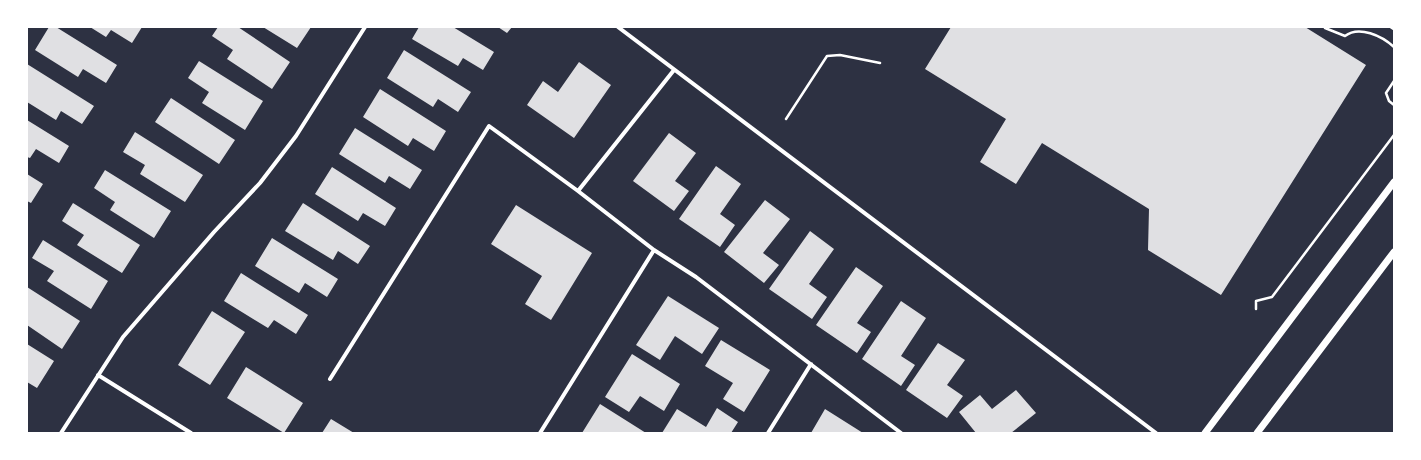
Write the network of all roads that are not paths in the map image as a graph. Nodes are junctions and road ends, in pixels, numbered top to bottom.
1 (365, 27) edge
2 (618, 27) edge
3 (1391, 27) edge
4 (1394, 29) edge
5 (674, 70) junction
6 (1394, 182) edge
7 (578, 191) junction
8 (654, 250) junction
9 (1394, 252) edge
10 (811, 364) junction
11 (98, 375) junction
12 (330, 380) dead end
13 (61, 433) edge
14 (191, 433) edge
15 (540, 433) edge
16 (768, 433) edge
17 (901, 433) edge
18 (1156, 433) edge
19 (1205, 433) edge
20 (1257, 433) edge

1 - 11 street
2 - 5 street
3 - 4 lane
5 - 7 street
5 - 18 street
6 - 19 street
7 - 8 street
7 - 12 street
8 - 10 street
8 - 15 street
9 - 20 street
10 - 16 street
10 - 17 street
11 - 13 street
11 - 14 street

